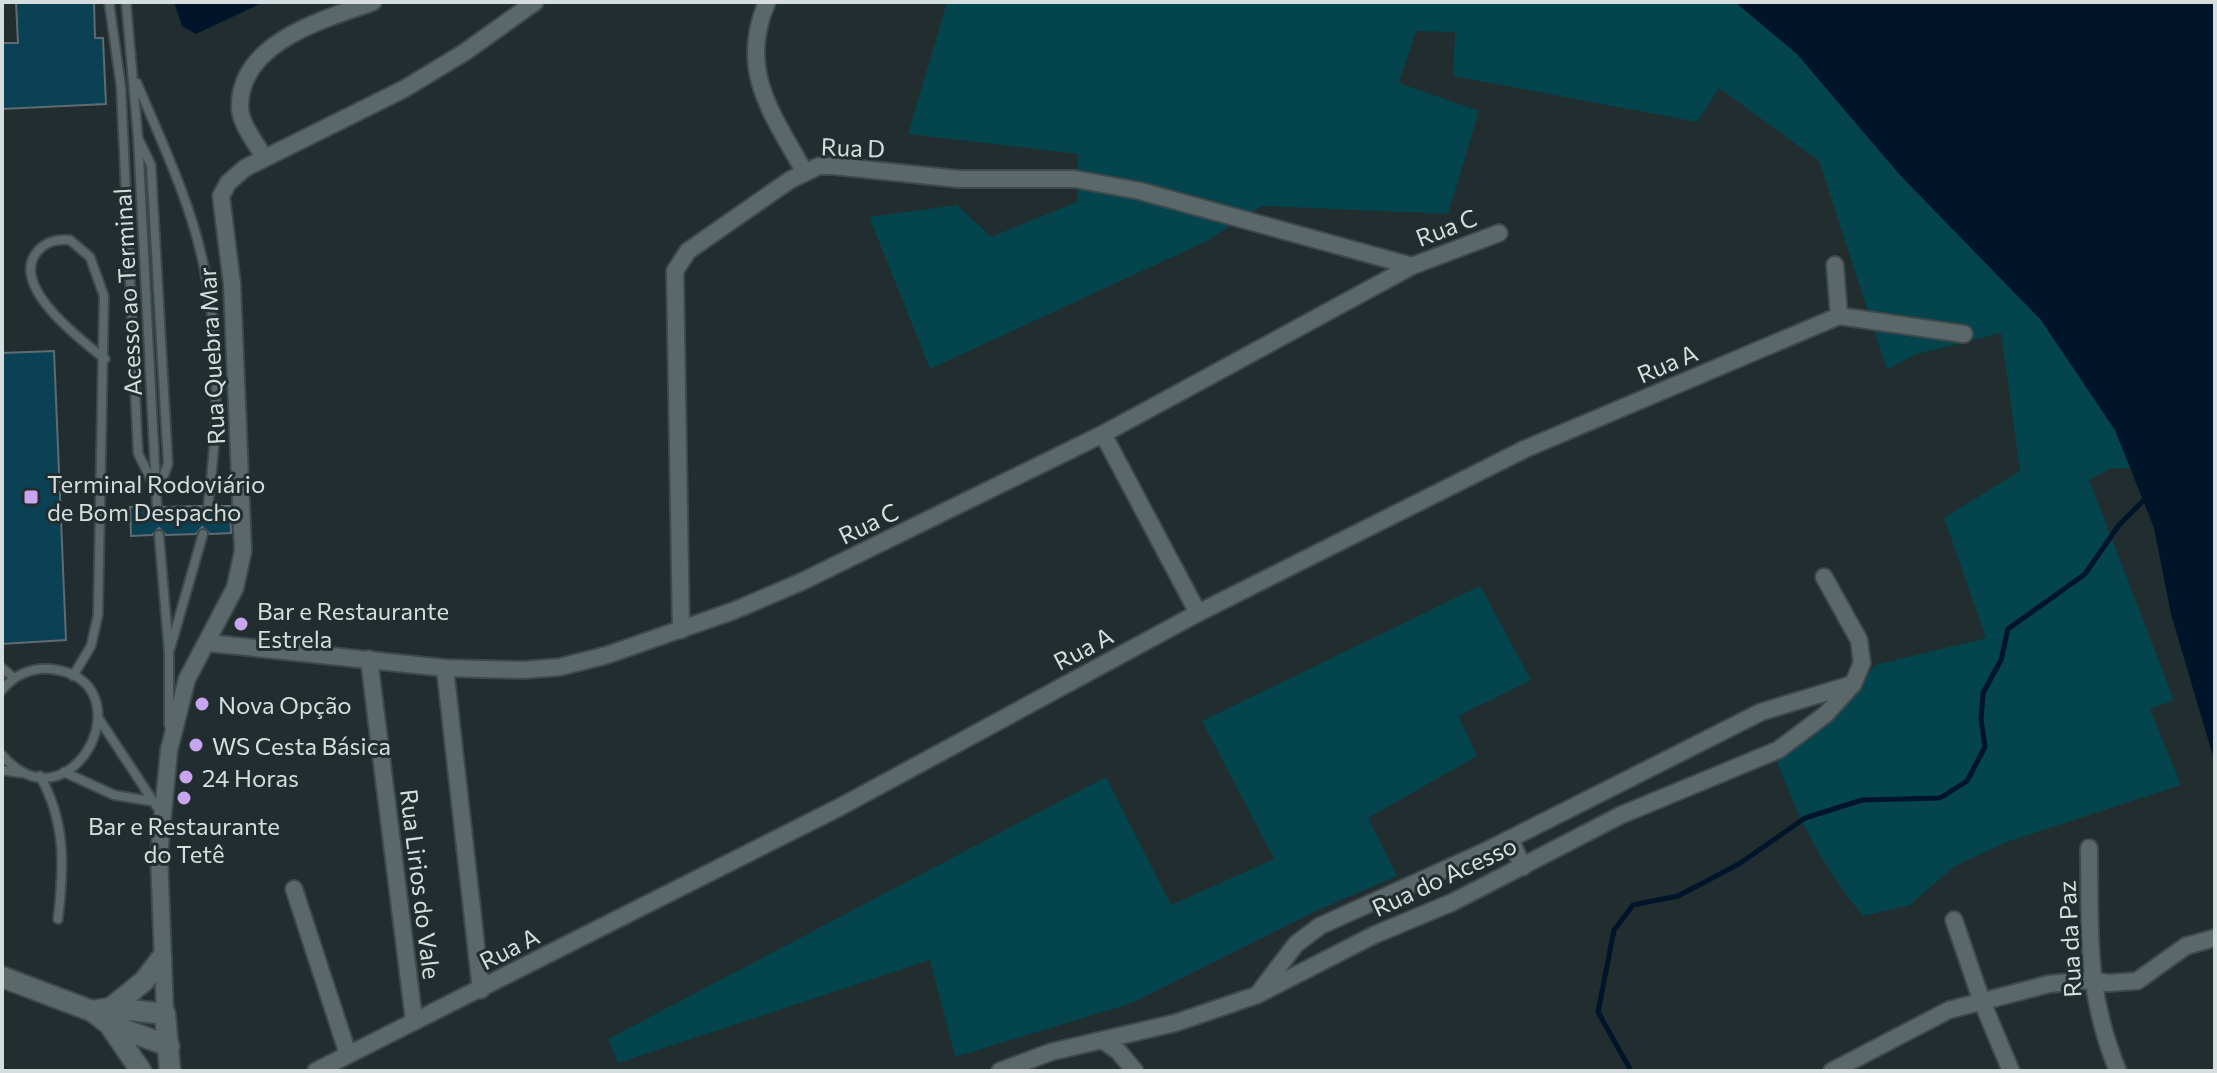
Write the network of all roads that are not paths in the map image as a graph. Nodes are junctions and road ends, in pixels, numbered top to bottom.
1 (109, 2) edge
2 (126, 2) edge
3 (373, 2) edge
4 (535, 2) edge
5 (767, 2) edge
6 (134, 74) junction
7 (264, 157) junction
8 (804, 171) junction
9 (1499, 233) dead end
10 (1835, 265) dead end
11 (1412, 266) junction
12 (1839, 316) junction
13 (1964, 334) dead end
14 (105, 359) junction
15 (1103, 434) junction
16 (157, 492) junction
17 (208, 506) dead end
18 (157, 507) dead end
19 (203, 534) dead end
20 (159, 535) dead end
21 (1824, 577) dead end
22 (1198, 613) junction
23 (681, 630) junction
24 (208, 643) junction
25 (169, 653) junction
26 (369, 659) junction
27 (2, 668) edge
28 (445, 668) junction
29 (73, 676) junction
30 (14, 678) junction
31 (1853, 684) junction
32 (2, 690) edge
33 (99, 718) junction
34 (169, 750) junction
35 (2, 755) edge
36 (2, 770) edge
37 (64, 772) junction
38 (26, 773) junction
39 (40, 776) junction
40 (155, 807) junction
41 (1510, 839) junction
42 (2089, 848) dead end
43 (1523, 867) junction
44 (294, 889) dead end
45 (58, 919) dead end
46 (1954, 920) dead end
47 (2215, 938) edge
48 (161, 959) junction
49 (2, 977) edge
50 (2091, 980) junction
51 (481, 990) junction
52 (1257, 995) junction
53 (1981, 999) junction
54 (104, 1014) junction
55 (165, 1014) junction
56 (414, 1020) junction
57 (1102, 1040) junction
58 (169, 1046) junction
59 (348, 1054) junction
60 (141, 1071) edge
61 (170, 1071) edge
62 (316, 1071) edge
63 (1000, 1071) edge
64 (1135, 1071) edge
65 (1832, 1071) edge
66 (2011, 1071) edge
67 (2118, 1071) edge

1 - 16 lane
2 - 6 lane, Acesso ao Terminal
3 - 7 street
4 - 7 street, Rua Quebra Mar
5 - 8 street
6 - 16 lane, Acesso ao Terminal
6 - 17 lane, Acesso ao Terminal
7 - 24 street, Rua Quebra Mar
8 - 11 street, Rua D
8 - 23 street, Rua D
9 - 11 street, Rua C
10 - 12 street
11 - 15 street, Rua C
12 - 13 street
12 - 22 street, Rua A
14 - 14 lane
14 - 29 lane
15 - 22 street
15 - 23 street, Rua C
16 - 18 lane, Acesso ao Terminal
19 - 25 lane
20 - 25 lane
21 - 31 street, Rua do Acesso
22 - 51 street, Rua A
23 - 28 street, Rua C
24 - 26 street, Rua C
24 - 34 street, Rua Quebra Mar
25 - 34 lane
26 - 28 street, Rua C
26 - 56 street, Rua Lirios do Vale
27 - 30 lane
28 - 51 street
29 - 30 lane
29 - 33 lane
30 - 32 lane
31 - 41 street
31 - 43 street, Rua do Acesso
33 - 37 lane
33 - 40 lane
34 - 40 street, Rua Quebra Mar
35 - 38 lane
36 - 38 lane
37 - 39 lane
37 - 40 lane
38 - 39 lane
39 - 45 lane
40 - 48 street, Rua Quebra Mar
41 - 43 street
41 - 52 street
42 - 50 street, Rua da Paz
43 - 52 street, Rua do Acesso
44 - 59 street
46 - 53 street
47 - 50 street
48 - 54 street
48 - 55 street, Rua Quebra Mar
49 - 54 street
50 - 53 street
50 - 67 street, Rua da Paz
51 - 56 street, Rua A
52 - 57 street, Rua do Acesso
53 - 65 street
53 - 66 street
54 - 55 street
54 - 58 street
54 - 60 street
55 - 58 street
56 - 59 street, Rua A
57 - 63 street, Rua do Acesso
57 - 64 street
58 - 61 street
59 - 62 street, Rua A

